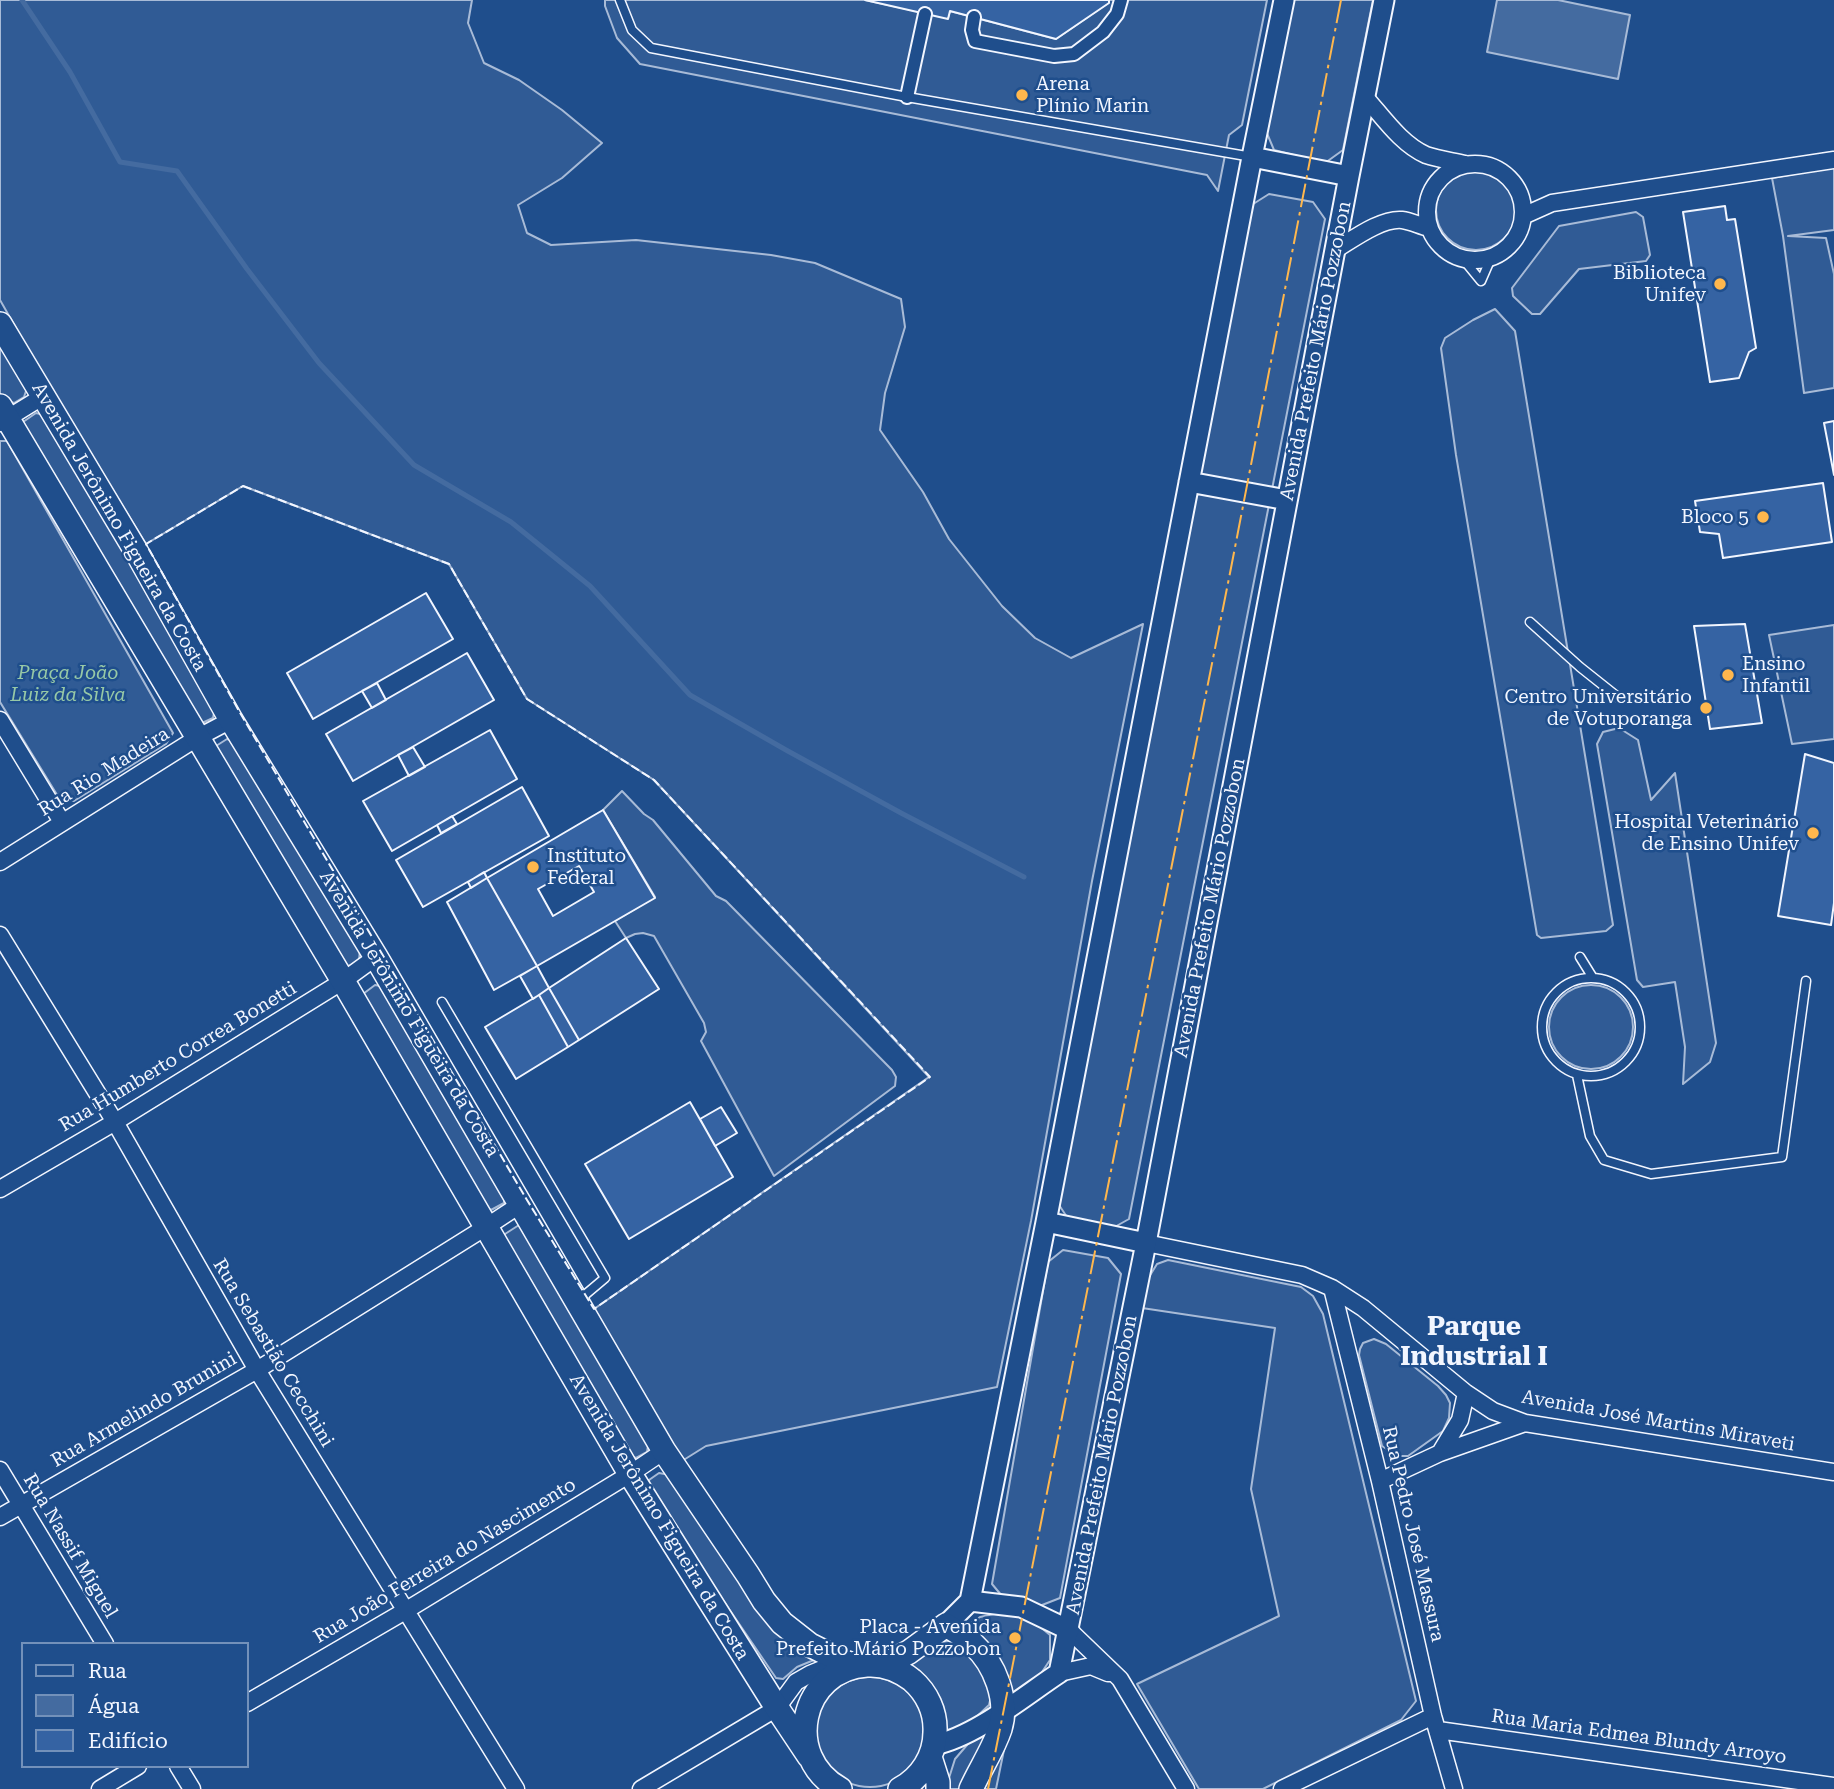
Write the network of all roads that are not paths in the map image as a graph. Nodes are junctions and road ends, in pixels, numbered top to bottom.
1 (620, 0) edge
2 (1121, 0) edge
3 (1284, 0) edge
4 (1384, 0) edge
5 (925, 14) dead end
6 (974, 17) dead end
7 (907, 97) junction
8 (1365, 97) junction
9 (1252, 157) junction
10 (1834, 160) edge
11 (1465, 164) junction
12 (1349, 176) junction
13 (1519, 192) junction
14 (1552, 203) junction
15 (1523, 216) junction
16 (1429, 228) junction
17 (1335, 250) junction
18 (0, 324) edge
19 (42, 397) junction
20 (2, 416) edge
21 (1189, 481) junction
22 (1287, 500) junction
23 (1530, 622) dead end
24 (1619, 698) dead end
25 (0, 720) edge
26 (231, 720) junction
27 (197, 738) junction
28 (62, 822) junction
29 (0, 862) edge
30 (0, 935) edge
31 (376, 957) junction
32 (1593, 978) junction
33 (1579, 979) junction
34 (343, 981) junction
35 (1806, 981) dead end
36 (442, 1002) dead end
37 (1577, 1075) junction
38 (115, 1122) junction
39 (0, 1189) edge
40 (520, 1204) junction
41 (1046, 1222) junction
42 (486, 1227) junction
43 (1146, 1243) junction
44 (1332, 1288) junction
45 (579, 1304) junction
46 (257, 1370) junction
47 (1466, 1393) junction
48 (1525, 1423) junction
49 (664, 1451) junction
50 (1440, 1453) junction
51 (0, 1470) edge
52 (1834, 1472) edge
53 (630, 1474) junction
54 (1380, 1481) junction
55 (21, 1504) junction
56 (0, 1517) edge
57 (970, 1601) junction
58 (405, 1611) junction
59 (946, 1625) junction
60 (1069, 1630) junction
61 (103, 1642) edge
62 (883, 1666) junction
63 (850, 1669) junction
64 (1059, 1672) junction
65 (1120, 1679) junction
66 (248, 1702) edge
67 (777, 1708) junction
68 (1002, 1711) junction
69 (1435, 1723) junction
70 (932, 1751) junction
71 (810, 1756) junction
72 (135, 1768) edge
73 (179, 1768) edge
74 (832, 1785) edge
75 (1834, 1786) edge
76 (100, 1789) edge
77 (192, 1789) edge
78 (516, 1789) edge
79 (641, 1789) edge
80 (900, 1789) edge
81 (938, 1789) edge
82 (971, 1789) edge
83 (1186, 1789) edge
84 (1282, 1789) edge
85 (1454, 1789) edge

1 - 7 lane
2 - 6 street
3 - 9 street
4 - 8 street, Avenida Prefeito Mário Pozzobon
5 - 7 street
7 - 9 lane
8 - 11 street
8 - 12 street, Avenida Prefeito Mário Pozzobon
9 - 12 street
9 - 21 street
10 - 14 street
11 - 13 street
11 - 16 street
12 - 17 street, Avenida Prefeito Mário Pozzobon
13 - 14 street
13 - 15 street
14 - 15 street
15 - 16 street
16 - 17 street
17 - 22 street, Avenida Prefeito Mário Pozzobon
18 - 19 main road, Avenida Jerônimo Figueira da Costa
19 - 20 street
19 - 26 main road, Avenida Jerônimo Figueira da Costa
20 - 27 main road, Avenida Jerônimo Figueira da Costa
21 - 22 street
21 - 41 street
22 - 43 street, Avenida Prefeito Mário Pozzobon
23 - 24 lane
25 - 28 street
26 - 27 street, Rua Rio Madeira
26 - 31 main road, Avenida Jerônimo Figueira da Costa
27 - 28 street, Rua Rio Madeira
27 - 34 main road, Avenida Jerônimo Figueira da Costa
28 - 29 street, Rua Rio Madeira
30 - 38 street, Rua Sebastião Cecchini
31 - 34 street, Rua Humberto Correa Bonetti
31 - 40 main road, Avenida Jerônimo Figueira da Costa
32 - 33 lane
32 - 33 lane
32 - 37 lane
33 - 37 lane
34 - 38 street, Rua Humberto Correa Bonetti
34 - 42 main road, Avenida Jerônimo Figueira da Costa
35 - 37 lane
36 - 45 lane
38 - 39 street, Rua Humberto Correa Bonetti
38 - 46 street, Rua Sebastião Cecchini
40 - 42 street, Rua Armelindo Brunini
40 - 45 main road, Avenida Jerônimo Figueira da Costa
41 - 43 street
41 - 57 street
42 - 46 street, Rua Armelindo Brunini
42 - 53 main road, Avenida Jerônimo Figueira da Costa
43 - 44 street, Avenida José Martins Miraveti
43 - 60 street, Avenida Prefeito Mário Pozzobon
44 - 47 street, Avenida José Martins Miraveti
44 - 54 street, Rua Pedro José Massura
45 - 49 main road, Avenida Jerônimo Figueira da Costa
46 - 55 street, Rua Armelindo Brunini
46 - 58 street, Rua Sebastião Cecchini
47 - 48 street, Avenida José Martins Miraveti
47 - 50 street
48 - 50 street
48 - 52 street, Avenida José Martins Miraveti
49 - 53 street, Rua João Ferreira do Nascimento
49 - 63 main road, Avenida Jerônimo Figueira da Costa
50 - 54 street
51 - 55 street, Rua Nassif Miguel
53 - 58 street, Rua João Ferreira do Nascimento
53 - 67 main road, Avenida Jerônimo Figueira da Costa
54 - 69 street, Rua Pedro José Massura
55 - 56 street, Rua Armelindo Brunini
55 - 61 street, Rua Nassif Miguel
57 - 59 street
57 - 60 street
58 - 66 street, Rua João Ferreira do Nascimento
58 - 78 street, Rua Sebastião Cecchini
59 - 62 main road
59 - 68 main road
60 - 64 street, Avenida Prefeito Mário Pozzobon
60 - 65 street
62 - 63 main road
62 - 70 main road
63 - 67 street
63 - 71 main road
64 - 65 street
64 - 68 street
65 - 83 street
67 - 71 main road, Avenida Jerônimo Figueira da Costa
67 - 79 street
68 - 70 street
68 - 82 main road
69 - 75 street, Rua Maria Edmea Blundy Arroyo
69 - 84 street
69 - 85 street, Rua Pedro José Massura
70 - 80 main road
70 - 81 main road
71 - 74 main road, Avenida Jerônimo Figueira da Costa
72 - 76 street
73 - 77 street

